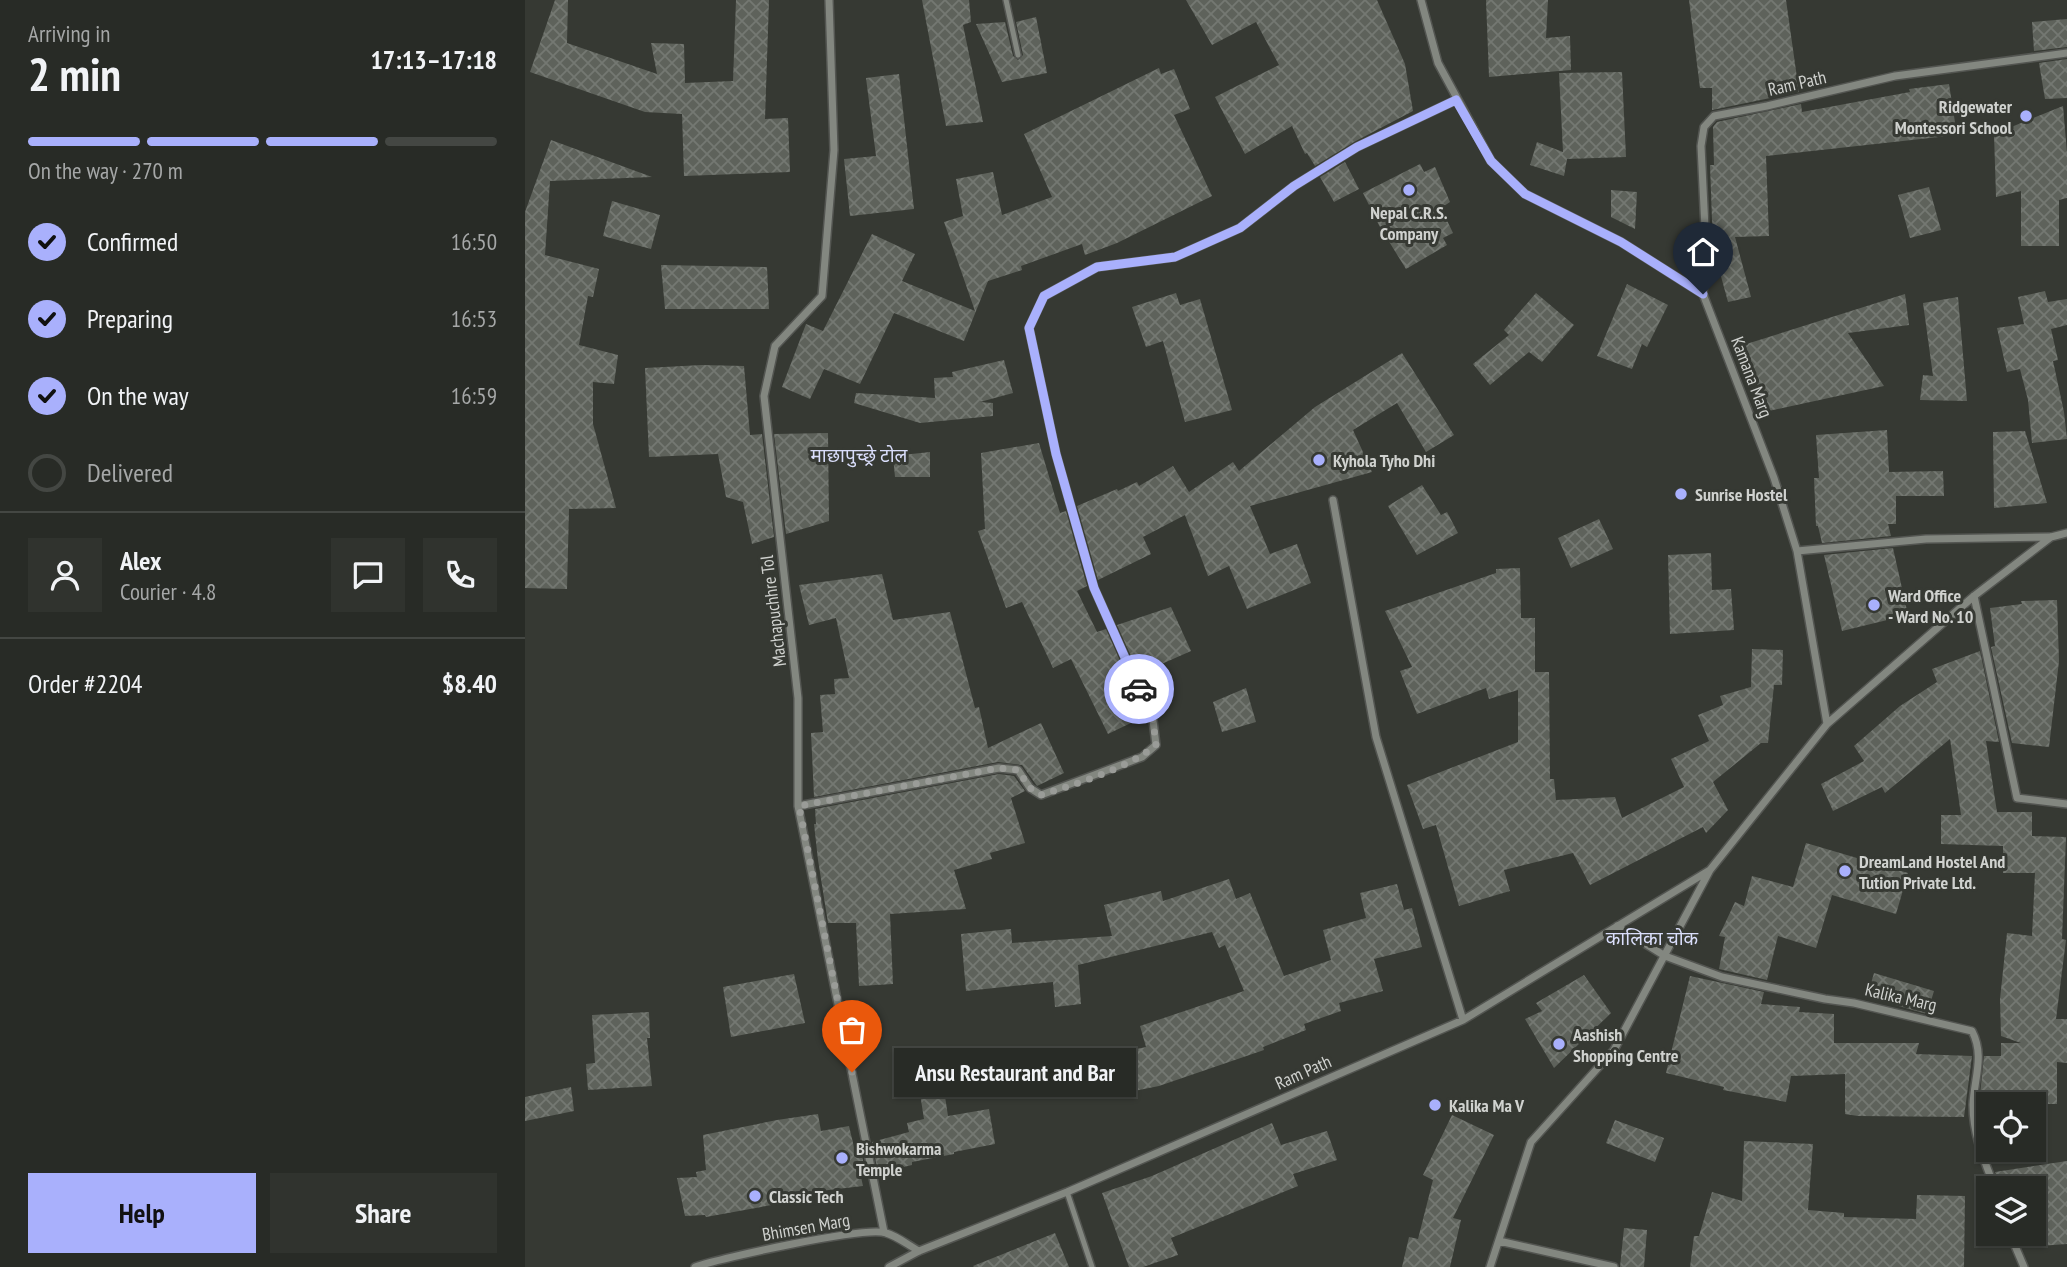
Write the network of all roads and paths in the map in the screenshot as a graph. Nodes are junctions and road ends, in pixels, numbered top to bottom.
1 (829, 0) edge
2 (1006, 0) edge
3 (1421, 0) edge
4 (2067, 53) edge
5 (1018, 55) dead end
6 (1456, 100) junction
7 (1703, 294) junction
8 (1333, 500) dead end
9 (2067, 533) edge
10 (2051, 537) junction
11 (1797, 551) junction
12 (1974, 596) junction
13 (1827, 724) junction
14 (2067, 804) edge
15 (799, 806) junction
16 (1710, 870) junction
17 (1617, 926) junction
18 (1665, 956) junction
19 (1463, 1020) junction
20 (1990, 1176) edge
21 (1067, 1192) junction
22 (884, 1231) junction
23 (1499, 1241) junction
24 (2015, 1246) edge
25 (919, 1251) junction
26 (695, 1267) edge
27 (889, 1267) edge
28 (1092, 1267) edge
29 (1490, 1267) edge
30 (1614, 1267) edge
31 (2024, 1267) edge

1 - 15 street, Machapuchhre Tol
2 - 5 lane
3 - 6 street
4 - 7 street, Ram Path
6 - 7 street
6 - 15 street
7 - 11 street, Kamana Marg
8 - 19 street
9 - 10 street
10 - 11 street
10 - 12 street
11 - 13 street, Kamana Marg
12 - 13 street
12 - 14 street
13 - 16 street
15 - 22 street, Machapuchhre Tol
16 - 17 street, Ram Path
16 - 18 street
17 - 18 street
17 - 19 street, Ram Path
18 - 20 street, Kalika Marg
18 - 23 street
19 - 21 street, Ram Path
21 - 25 street, Ram Path
21 - 28 lane
22 - 25 street
22 - 26 street, Bhimsen Marg
23 - 29 street
23 - 30 street
24 - 31 street
25 - 27 street, Ram Path

